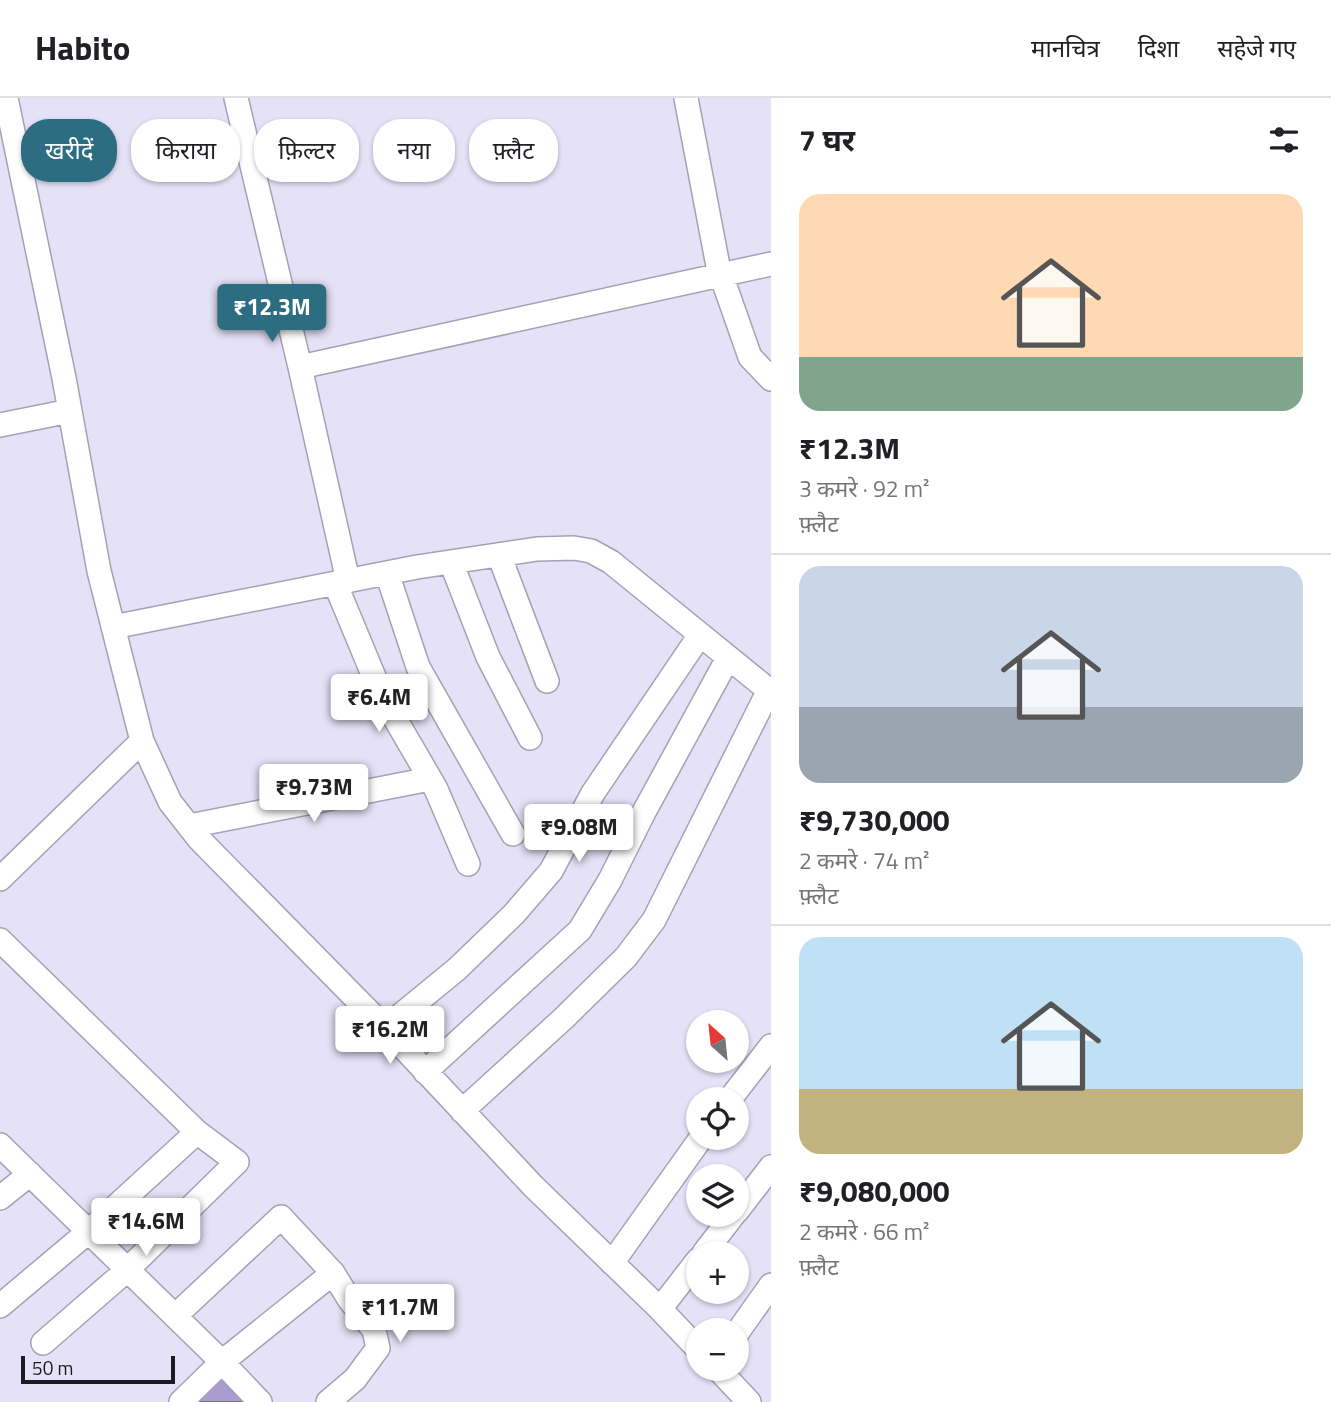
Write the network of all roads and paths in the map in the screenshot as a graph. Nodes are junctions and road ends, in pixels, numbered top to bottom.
1 (6, 98) edge
2 (236, 98) edge
3 (686, 98) edge
4 (771, 264) edge
5 (721, 275) junction
6 (300, 367) junction
7 (771, 379) edge
8 (70, 411) junction
9 (0, 425) edge
10 (499, 555) junction
11 (451, 562) junction
12 (387, 573) junction
13 (342, 582) junction
14 (113, 627) junction
15 (700, 635) junction
16 (728, 658) junction
17 (547, 681) dead end
18 (770, 691) edge
19 (530, 738) dead end
20 (142, 741) junction
21 (430, 779) junction
22 (189, 826) junction
23 (513, 834) dead end
24 (468, 864) dead end
25 (0, 879) edge
26 (0, 940) edge
27 (385, 1028) junction
28 (771, 1046) edge
29 (425, 1072) junction
30 (739, 1087) edge
31 (462, 1111) junction
32 (197, 1132) junction
33 (0, 1145) edge
34 (692, 1150) edge
35 (771, 1167) edge
36 (30, 1174) junction
37 (749, 1195) edge
38 (0, 1198) edge
39 (724, 1227) edge
40 (88, 1232) junction
41 (713, 1241) edge
42 (612, 1263) junction
43 (127, 1270) junction
44 (333, 1273) junction
45 (686, 1275) edge
46 (771, 1286) edge
47 (0, 1306) edge
48 (660, 1309) junction
49 (175, 1316) junction
50 (748, 1318) edge
51 (686, 1336) edge
52 (43, 1343) dead end
53 (222, 1362) junction
54 (729, 1381) edge
55 (341, 1398) edge
56 (181, 1402) edge
57 (260, 1402) edge
58 (749, 1402) edge

1 - 8 street
2 - 6 street
3 - 5 street
4 - 5 street
5 - 6 street
5 - 7 street
6 - 13 street
8 - 9 street
8 - 14 street
10 - 11 street
10 - 15 street
10 - 17 street
11 - 12 street
11 - 19 street
12 - 13 street
12 - 23 street
13 - 14 street
13 - 21 street
14 - 20 street
15 - 16 street
15 - 27 street
16 - 18 street
16 - 29 street
18 - 31 street
20 - 22 street
20 - 25 street
21 - 22 street
21 - 24 street
22 - 27 street
26 - 32 street
27 - 29 street
28 - 30 street
29 - 31 street
31 - 42 street
32 - 40 street
32 - 43 street
33 - 36 street
34 - 42 street
35 - 37 street
36 - 38 street
36 - 40 street
39 - 41 street
40 - 43 street
40 - 47 street
42 - 48 street
43 - 49 street
43 - 52 street
44 - 49 street
44 - 53 street
44 - 55 street
45 - 48 street
46 - 50 street
48 - 51 street
49 - 53 street
53 - 56 street
53 - 57 street
54 - 58 street

